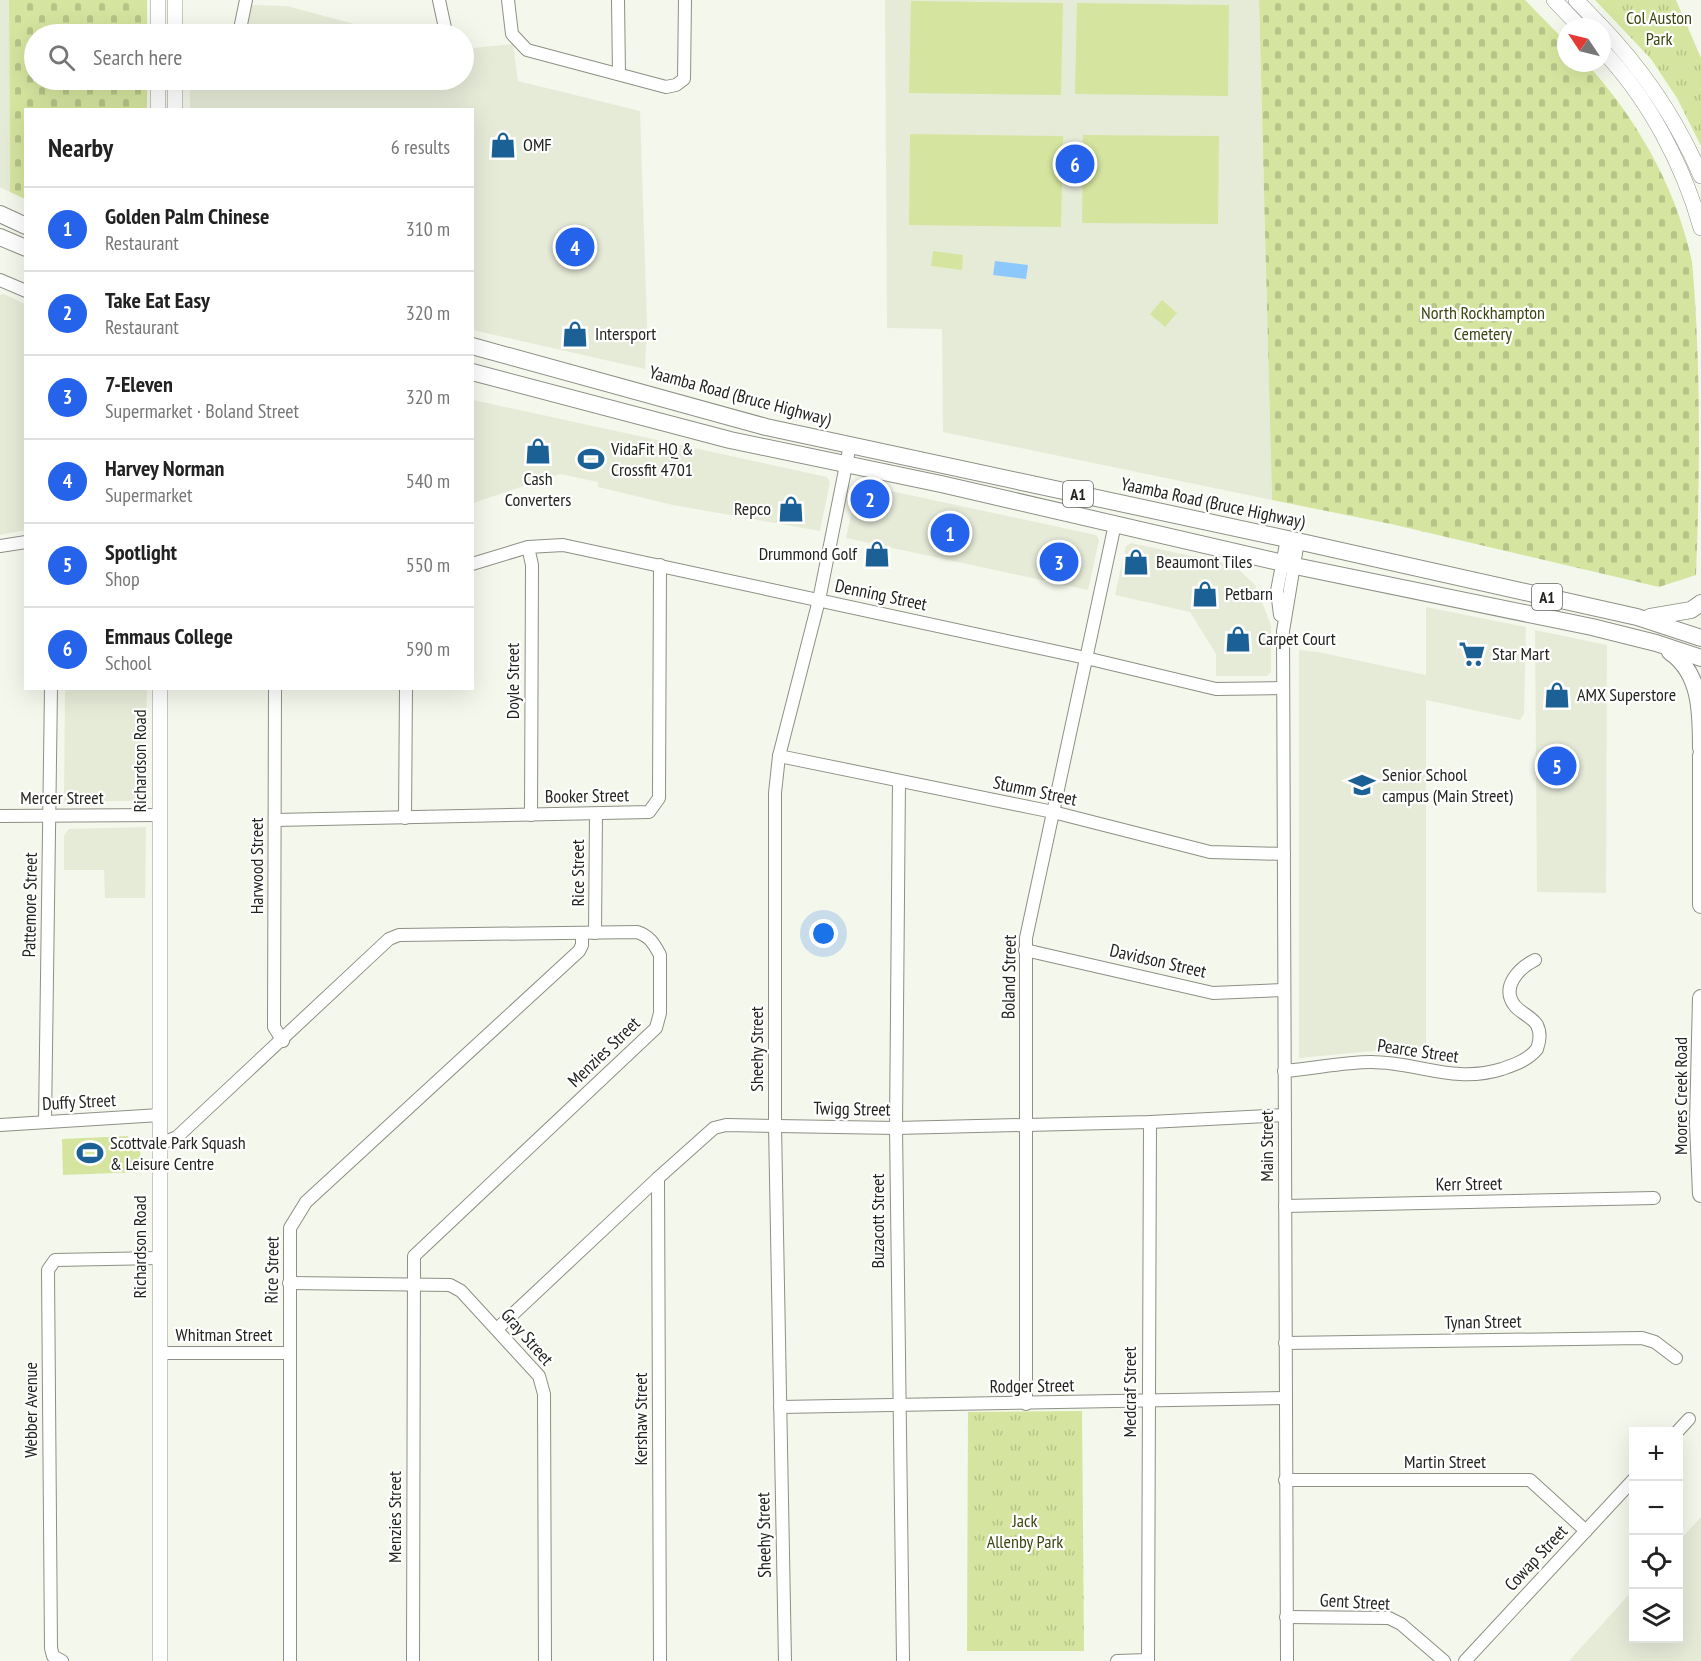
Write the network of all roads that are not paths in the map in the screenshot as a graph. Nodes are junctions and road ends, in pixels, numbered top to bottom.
1 (158, 0) edge
2 (175, 0) edge
3 (246, 0) edge
4 (439, 0) edge
5 (508, 0) edge
6 (618, 0) edge
7 (686, 0) edge
8 (1554, 0) edge
9 (1576, 0) edge
10 (1571, 18) edge
11 (1593, 18) edge
12 (158, 24) edge
13 (175, 24) edge
14 (241, 24) edge
15 (444, 24) edge
16 (1611, 36) edge
17 (1611, 61) edge
18 (619, 74) junction
19 (158, 90) edge
20 (175, 90) edge
21 (158, 108) edge
22 (175, 108) edge
23 (1701, 176) edge
24 (0, 214) edge
25 (24, 225) edge
26 (1701, 228) edge
27 (0, 237) edge
28 (24, 247) edge
29 (0, 280) edge
30 (24, 290) edge
31 (474, 347) edge
32 (474, 373) edge
33 (850, 445) junction
34 (846, 466) junction
35 (1115, 524) junction
36 (1293, 540) junction
37 (24, 542) edge
38 (0, 546) edge
39 (528, 547) junction
40 (474, 563) edge
41 (1287, 564) junction
42 (660, 566) junction
43 (819, 600) junction
44 (1701, 603) edge
45 (1637, 617) junction
46 (1701, 638) edge
47 (1656, 643) junction
48 (1086, 658) junction
49 (1701, 658) edge
50 (1283, 688) junction
51 (51, 690) edge
52 (160, 690) edge
53 (275, 690) edge
54 (406, 690) edge
55 (1701, 748) edge
56 (779, 756) junction
57 (1701, 756) edge
58 (898, 781) junction
59 (1053, 812) junction
60 (160, 814) junction
61 (596, 814) junction
62 (531, 815) junction
63 (0, 816) edge
64 (50, 816) junction
65 (405, 818) junction
66 (275, 820) junction
67 (1284, 854) junction
68 (1701, 904) edge
69 (595, 933) junction
70 (582, 934) junction
71 (1025, 950) junction
72 (1535, 960) dead end
73 (1284, 990) junction
74 (1701, 998) edge
75 (283, 1041) junction
76 (1284, 1071) junction
77 (160, 1115) junction
78 (1285, 1115) junction
79 (45, 1122) junction
80 (1150, 1122) junction
81 (0, 1125) edge
82 (775, 1125) junction
83 (1026, 1125) junction
84 (896, 1128) junction
85 (160, 1144) junction
86 (658, 1178) junction
87 (1701, 1194) edge
88 (1653, 1198) dead end
89 (1285, 1206) junction
90 (160, 1258) junction
91 (290, 1283) junction
92 (414, 1284) junction
93 (497, 1329) junction
94 (1285, 1343) junction
95 (160, 1353) junction
96 (289, 1353) junction
97 (1676, 1358) dead end
98 (1285, 1398) junction
99 (1147, 1402) junction
100 (1026, 1404) junction
101 (898, 1405) junction
102 (780, 1407) junction
103 (1689, 1419) dead end
104 (1681, 1427) edge
105 (1286, 1480) junction
106 (1632, 1481) edge
107 (1586, 1531) junction
108 (1286, 1617) junction
109 (1148, 1660) edge
110 (62, 1661) edge
111 (160, 1661) edge
112 (290, 1661) edge
113 (413, 1661) edge
114 (545, 1661) edge
115 (660, 1661) edge
116 (785, 1661) edge
117 (903, 1661) edge
118 (1118, 1661) edge
119 (1287, 1661) edge
120 (1444, 1661) edge
121 (1466, 1661) edge

1 - 12 main road
2 - 13 main road
3 - 14 street
4 - 15 street
5 - 18 street
6 - 18 street
7 - 18 street
8 - 10 main road
9 - 11 main road
16 - 23 main road
17 - 26 main road
19 - 21 main road
20 - 22 main road
24 - 25 highway
27 - 28 highway
29 - 30 street
31 - 33 highway, Yaamba Road (Bruce Highway) / A1
32 - 34 highway, A1
33 - 34 street, Sheehy Street
33 - 36 highway, Yaamba Road (Bruce Highway) / A1
34 - 35 highway, A1
34 - 43 street, Sheehy Street
35 - 41 highway, A1
35 - 48 street, Boland Street
36 - 41 street, Main Street
36 - 45 highway, Yaamba Road (Bruce Highway) / A1
37 - 38 street
39 - 40 street, Denning Street
39 - 42 street, Denning Street
39 - 62 street, Doyle Street
41 - 47 highway, A1
41 - 50 street, Main Street
42 - 43 street, Denning Street
42 - 61 street, Booker Street
43 - 48 street, Denning Street
43 - 56 street, Sheehy Street
44 - 45 highway
45 - 46 highway, Yaamba Road (Bruce Highway) / A1
47 - 49 highway, A1
47 - 55 highway, A1
48 - 50 street, Denning Street
48 - 59 street, Boland Street
50 - 67 street, Main Street
51 - 64 street, Pattemore Street
52 - 60 main road, Richardson Road
53 - 66 street, Harwood Street
54 - 65 street
56 - 58 street, Stumm Street
56 - 82 street, Sheehy Street
57 - 68 highway
58 - 59 street, Stumm Street
58 - 84 street, Buzacott Street
59 - 67 street, Stumm Street
59 - 71 street, Boland Street
60 - 64 street, Mercer Street
60 - 77 main road, Richardson Road
61 - 62 street, Booker Street
61 - 69 street, Rice Street
62 - 65 street, Booker Street
63 - 64 street, Mercer Street
64 - 79 street, Pattemore Street
65 - 66 street, Booker Street
66 - 75 street, Harwood Street
67 - 73 street, Main Street
69 - 70 street, Menzies Street
69 - 92 street, Menzies Street
70 - 75 street, Menzies Street
70 - 91 street, Rice Street
71 - 73 street, Davidson Street
71 - 83 street, Boland Street
72 - 76 street, Pearce Street
73 - 76 street, Main Street
74 - 87 highway, Moores Creek Road
75 - 85 street, Menzies Street
76 - 78 street, Main Street
77 - 79 street, Duffy Street
77 - 85 main road, Richardson Road
78 - 80 street, Twigg Street
78 - 89 street, Main Street
79 - 81 street, Duffy Street
80 - 83 street, Twigg Street
80 - 99 street, Medcraf Street
82 - 84 street, Twigg Street
82 - 86 street, Twigg Street
82 - 102 street, Sheehy Street
83 - 84 street, Twigg Street
83 - 100 street, Boland Street
84 - 101 street, Buzacott Street
85 - 90 main road, Richardson Road
86 - 93 street, Twigg Street
86 - 115 street, Kershaw Street
88 - 89 street, Kerr Street
89 - 94 street, Main Street
90 - 95 main road, Richardson Road
90 - 110 street, Webber Avenue
91 - 92 street, Gray Street
91 - 96 street, Rice Street
92 - 93 street, Gray Street
92 - 113 street, Menzies Street
93 - 114 street, Gray Street
94 - 97 street, Tynan Street
94 - 98 street, Main Street
95 - 96 street, Whitman Street
95 - 111 main road, Richardson Road
96 - 112 street, Rice Street
98 - 99 street, Rodger Street
98 - 105 street, Main Street
99 - 100 street, Rodger Street
99 - 109 street, Medcraf Street
100 - 101 street, Rodger Street
101 - 102 street, Rodger Street
101 - 117 street, Buzacott Street
102 - 116 street, Sheehy Street
103 - 104 street
105 - 107 street, Martin Street
105 - 108 street, Main Street
106 - 107 street, Cowap Street
107 - 121 street, Cowap Street
108 - 119 street, Main Street
108 - 120 street, Gent Street
109 - 118 street

